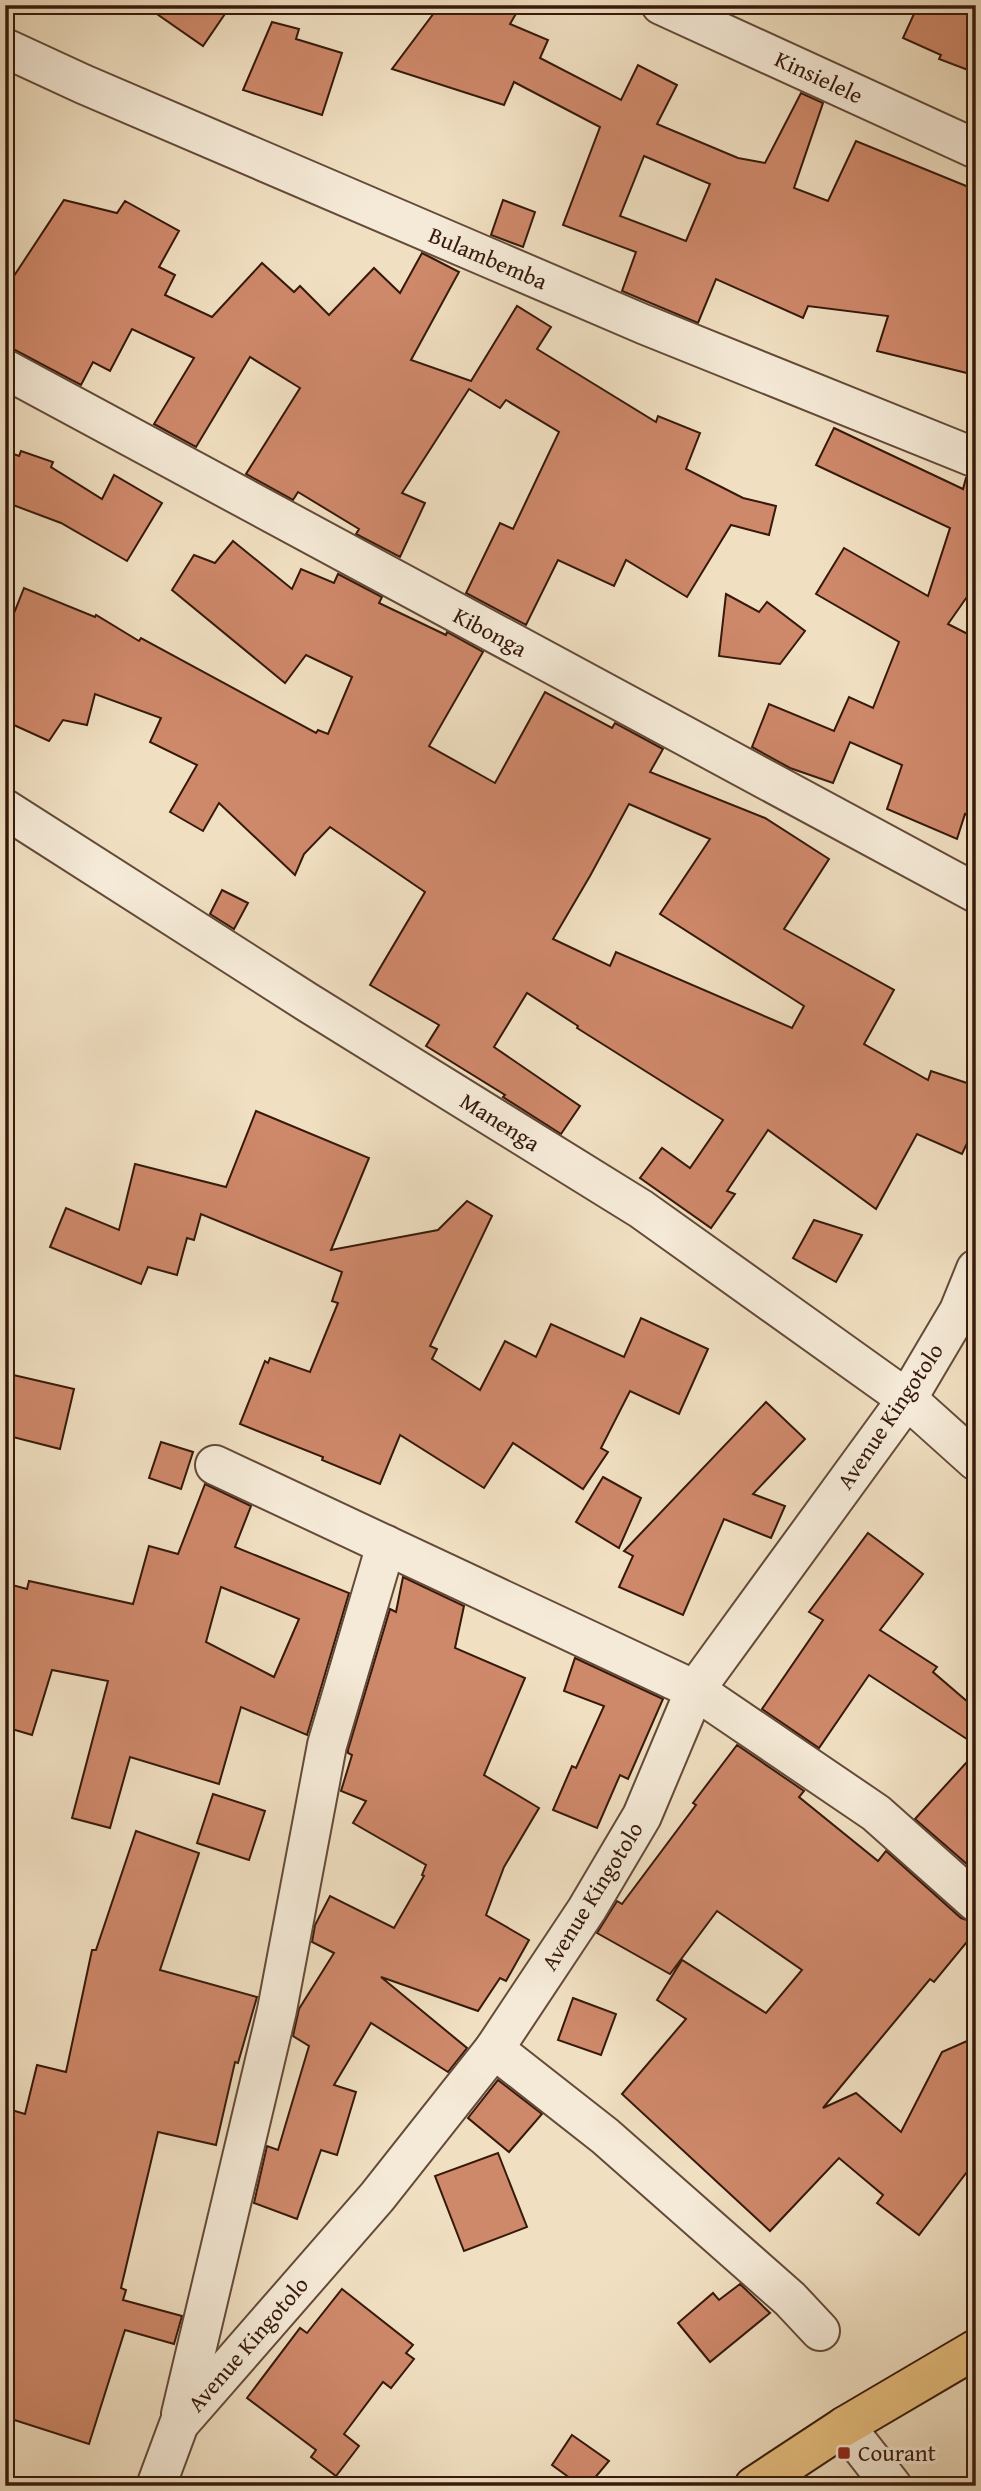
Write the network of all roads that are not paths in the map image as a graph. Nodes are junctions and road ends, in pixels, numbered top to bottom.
1 (662, 5) edge
2 (5, 48) edge
3 (976, 149) edge
4 (5, 369) edge
5 (976, 458) edge
6 (5, 809) edge
7 (976, 893) edge
8 (976, 1269) edge
9 (967, 1314) edge
10 (907, 1399) junction
11 (976, 1461) edge
12 (215, 1465) dead end
13 (386, 1545) junction
14 (695, 1690) junction
15 (976, 1902) edge
16 (494, 2049) junction
17 (820, 2332) dead end
18 (976, 2349) edge
19 (178, 2424) junction
20 (845, 2426) junction
21 (156, 2486) edge
22 (754, 2486) edge
23 (892, 2486) edge

1 - 3 street, Kinsielele
2 - 5 street, Bulambemba
4 - 7 street, Kibonga
6 - 10 street, Manenga
8 - 9 street, Avenue Kingotolo
9 - 10 street, Avenue Kingotolo
10 - 11 street, Manenga
10 - 14 street, Avenue Kingotolo
12 - 13 street
13 - 14 street
13 - 19 street
14 - 15 street
14 - 16 street, Avenue Kingotolo
16 - 17 street
16 - 19 street, Avenue Kingotolo
18 - 20 highway
19 - 21 street, Avenue Kingotolo
20 - 22 highway
20 - 23 street

